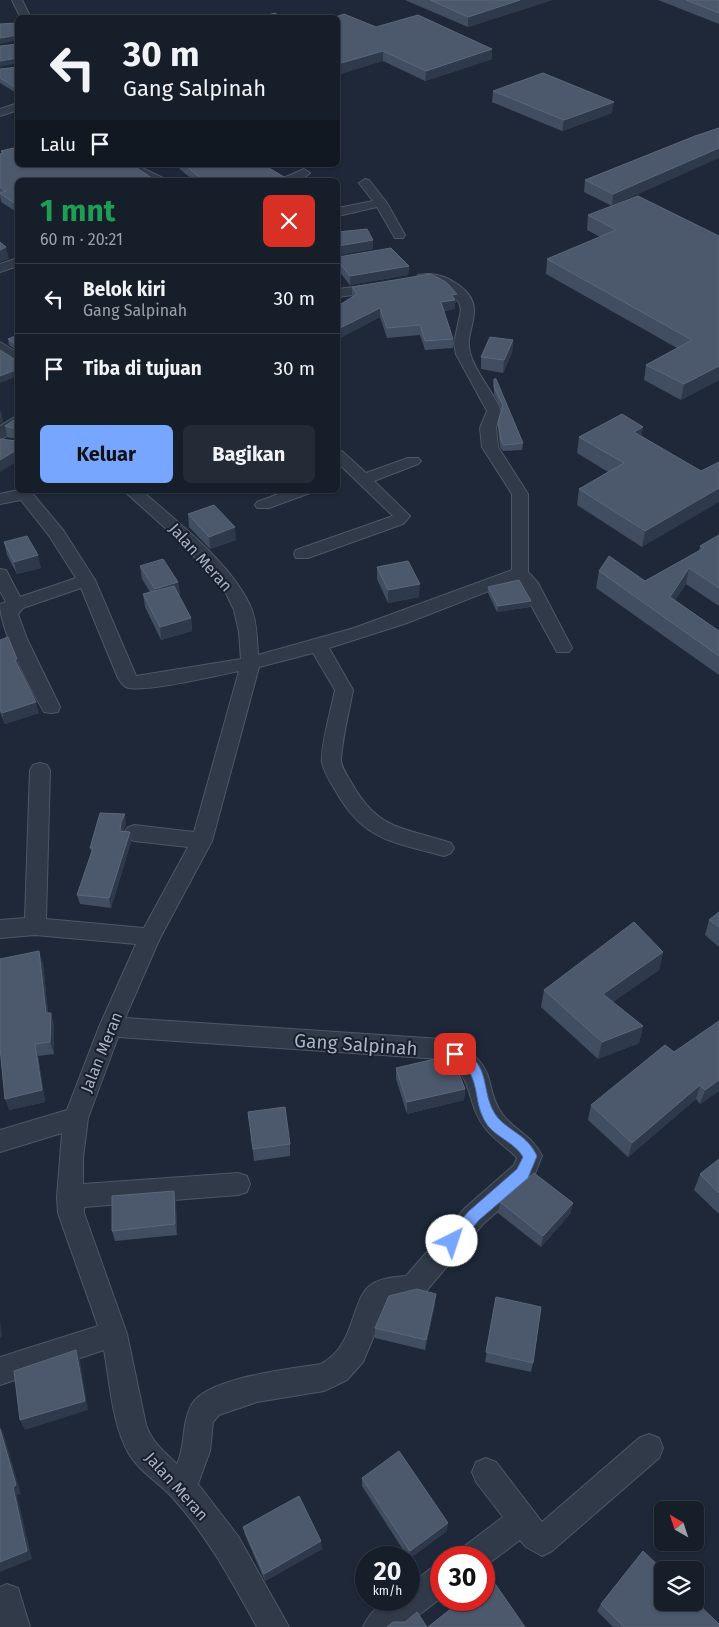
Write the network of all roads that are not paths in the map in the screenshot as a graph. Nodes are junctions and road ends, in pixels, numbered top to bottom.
1 (17, 0) edge
2 (24, 15) edge
3 (15, 107) edge
4 (0, 113) edge
5 (131, 167) edge
6 (156, 178) edge
7 (365, 183) dead end
8 (381, 203) junction
9 (340, 211) edge
10 (399, 235) dead end
11 (15, 263) edge
12 (0, 268) edge
13 (340, 293) edge
14 (0, 346) edge
15 (15, 357) edge
16 (15, 422) edge
17 (0, 434) edge
18 (340, 457) edge
19 (413, 461) dead end
20 (359, 475) junction
21 (340, 477) edge
22 (134, 493) edge
23 (296, 493) edge
24 (0, 499) edge
25 (263, 505) dead end
26 (302, 554) dead end
27 (520, 573) junction
28 (0, 574) edge
29 (86, 580) junction
30 (8, 608) edge
31 (319, 646) junction
32 (563, 648) dead end
33 (250, 665) junction
34 (52, 707) dead end
35 (40, 770) dead end
36 (134, 833) dead end
37 (202, 841) junction
38 (444, 848) dead end
39 (35, 926) junction
40 (0, 929) edge
41 (150, 937) junction
42 (110, 1027) junction
43 (76, 1118) junction
44 (0, 1141) edge
45 (238, 1184) dead end
46 (69, 1197) junction
47 (114, 1334) junction
48 (0, 1371) edge
49 (649, 1448) dead end
50 (486, 1472) dead end
51 (182, 1487) junction
52 (524, 1520) junction
53 (488, 1546) edge
54 (430, 1588) edge
55 (274, 1627) edge
56 (378, 1627) edge

1 - 2 street
3 - 4 street
5 - 6 street
7 - 8 street
8 - 9 street
8 - 10 street
11 - 12 street
13 - 27 street
14 - 15 street
16 - 17 street
18 - 20 street
19 - 20 street
20 - 21 street
20 - 26 street
22 - 33 street, Jalan Meran
23 - 25 street
24 - 29 street
27 - 31 street
27 - 32 street
28 - 30 street
29 - 30 street
29 - 33 street
30 - 34 street
31 - 33 street
31 - 38 street
33 - 37 street, Jalan Meran
35 - 39 street
36 - 37 street
37 - 41 street, Jalan Meran
39 - 40 street
39 - 41 street
41 - 42 street, Jalan Meran
42 - 43 street, Jalan Meran
42 - 51 street, Gang Salpinah
43 - 44 street
43 - 46 street, Jalan Meran
45 - 46 street
46 - 47 street, Jalan Meran
47 - 48 street
47 - 51 street, Jalan Meran
49 - 52 street
50 - 52 street
51 - 55 street, Jalan Meran
52 - 53 street
54 - 56 street

